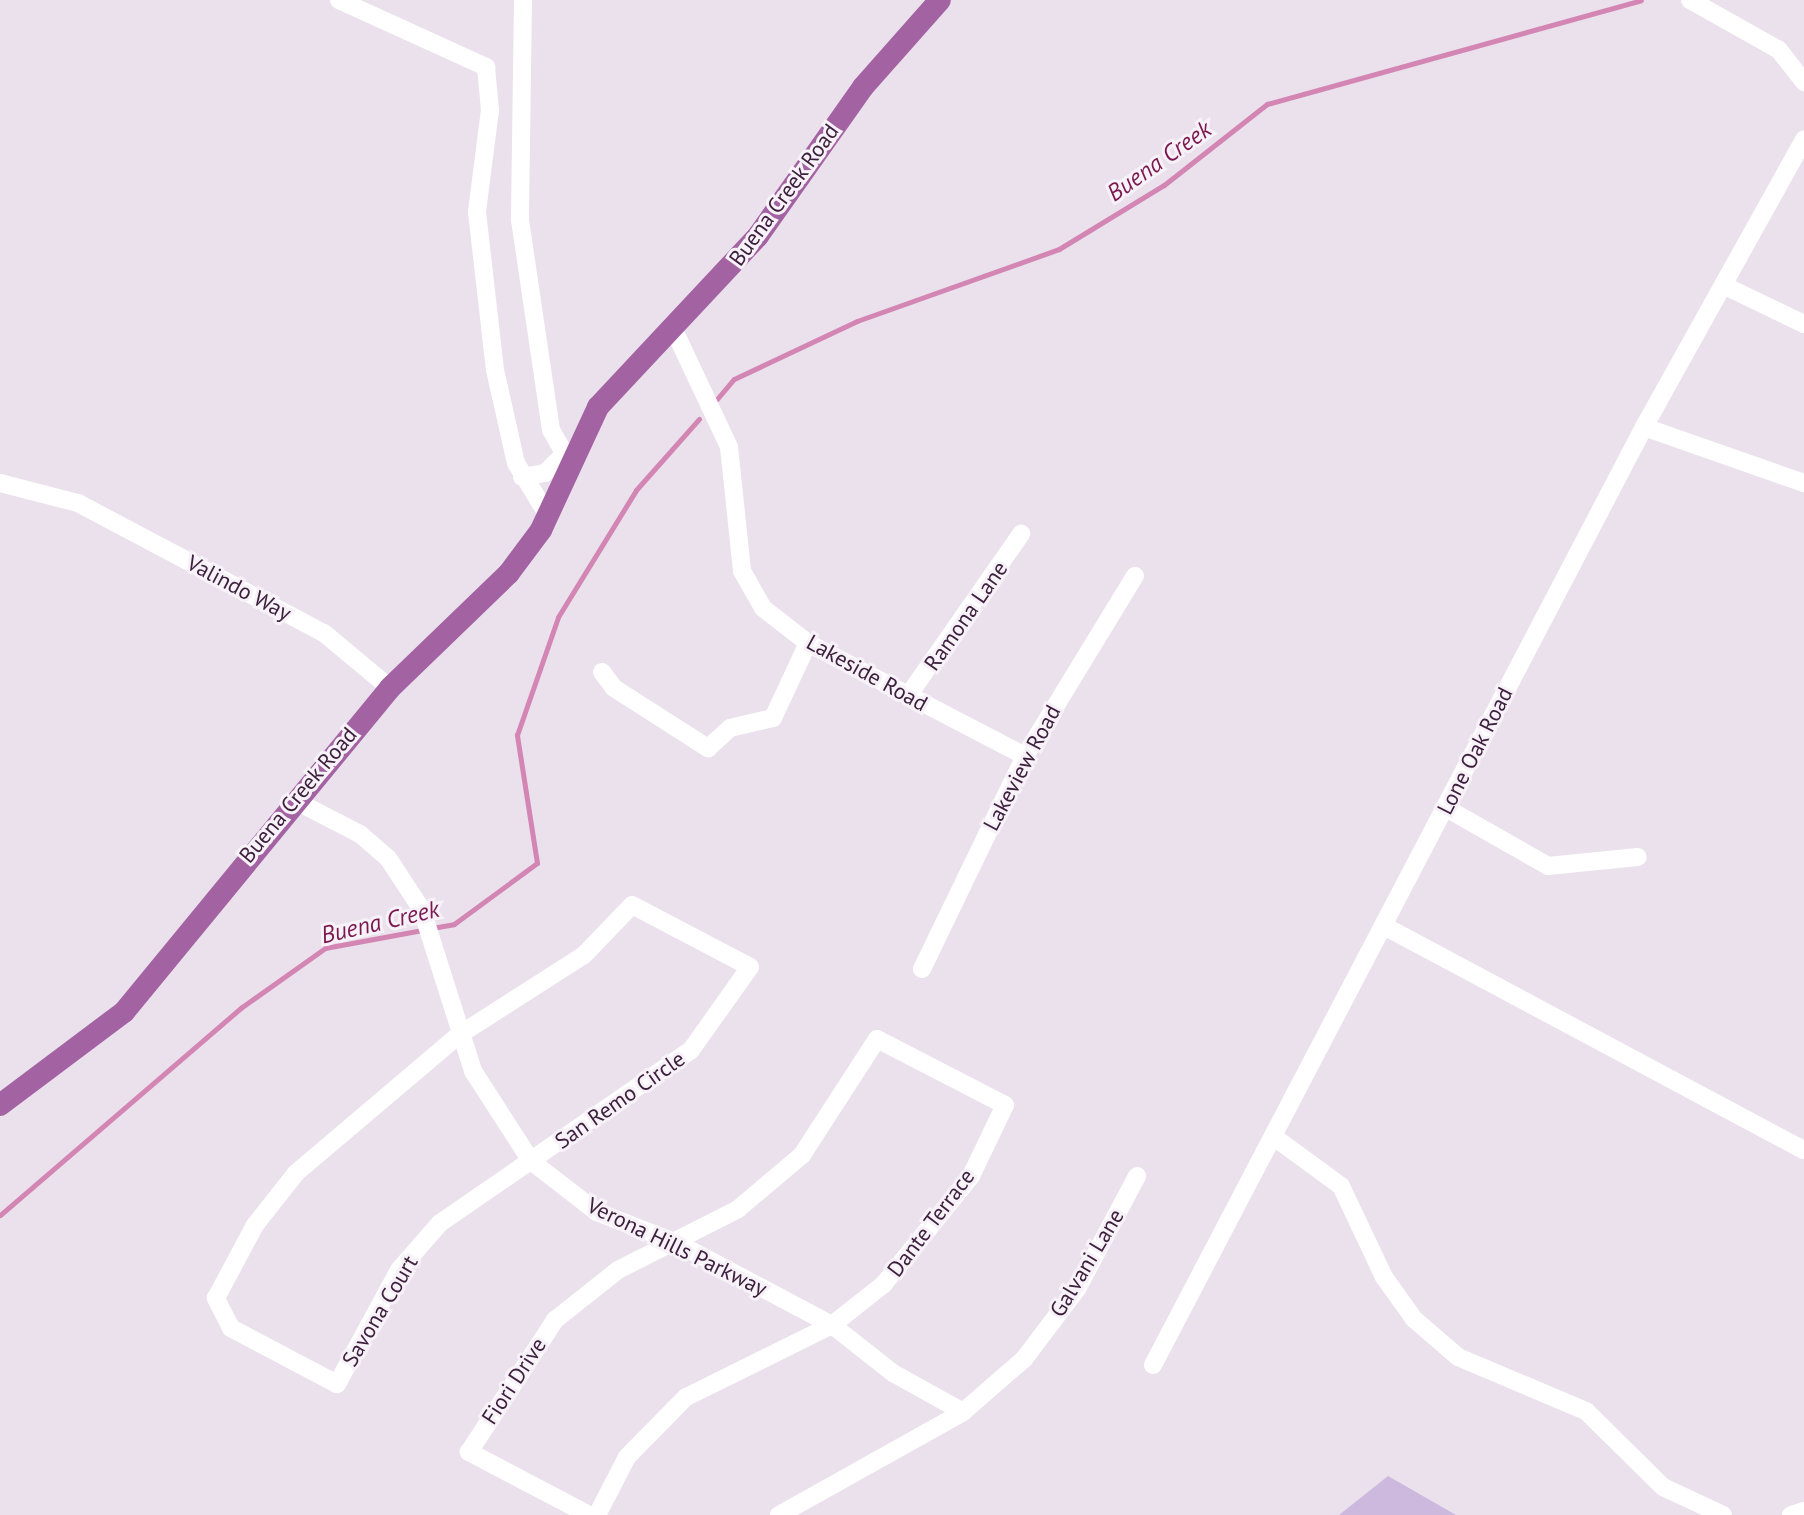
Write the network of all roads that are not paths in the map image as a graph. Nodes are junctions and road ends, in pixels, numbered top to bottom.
1 (339, 0) edge
2 (523, 0) edge
3 (940, 0) edge
4 (1690, 0) edge
5 (1804, 82) edge
6 (1804, 140) edge
7 (1723, 285) junction
8 (1804, 324) edge
9 (674, 330) junction
10 (1644, 427) junction
11 (567, 458) junction
12 (522, 477) junction
13 (0, 483) edge
14 (1804, 483) edge
15 (547, 514) junction
16 (1021, 534) dead end
17 (1135, 576) dead end
18 (808, 643) junction
19 (602, 672) dead end
20 (390, 688) junction
21 (908, 696) junction
22 (1025, 756) junction
23 (294, 800) junction
24 (1446, 808) junction
25 (1638, 857) dead end
26 (1384, 926) junction
27 (922, 969) dead end
28 (459, 1035) junction
29 (0, 1105) edge
30 (1274, 1137) junction
31 (1804, 1150) edge
32 (531, 1161) junction
33 (1137, 1176) dead end
34 (677, 1243) junction
35 (832, 1325) junction
36 (1153, 1365) dead end
37 (963, 1412) junction
38 (1804, 1511) edge
39 (589, 1515) edge
40 (597, 1515) edge
41 (779, 1515) edge
42 (1723, 1515) edge
43 (1791, 1515) edge

1 - 12 street
2 - 11 street
3 - 9 main road, Buena Creek Road
4 - 5 street
6 - 7 street, Lone Oak Road
7 - 8 street
7 - 10 street, Lone Oak Road
9 - 11 main road, Buena Creek Road
9 - 18 street, Lakeside Road
10 - 14 street
10 - 24 street, Lone Oak Road
11 - 12 street
11 - 15 main road, Buena Creek Road
12 - 15 street
13 - 20 street, Valindo Way
15 - 20 main road, Buena Creek Road
16 - 21 street, Ramona Lane
17 - 22 street, Lakeview Road
18 - 19 street
18 - 21 street, Lakeside Road
20 - 23 main road, Buena Creek Road
21 - 22 street, Lakeside Road
22 - 27 street, Lakeview Road
23 - 28 street, Verona Hills Parkway
23 - 29 main road, Buena Creek Road
24 - 25 street
24 - 26 street, Lone Oak Road
26 - 30 street, Lone Oak Road
26 - 31 street
28 - 32 street, Verona Hills Parkway
28 - 32 street, San Remo Circle
28 - 32 street, Savona Court
30 - 36 street, Lone Oak Road
30 - 42 street
32 - 34 street, Verona Hills Parkway
33 - 37 street, Galvani Lane
34 - 35 street, Verona Hills Parkway
34 - 35 street, Dante Terrace
34 - 39 street, Fiori Drive
35 - 37 street, Verona Hills Parkway
35 - 40 street
37 - 41 street, Galvani Lane
38 - 43 street

